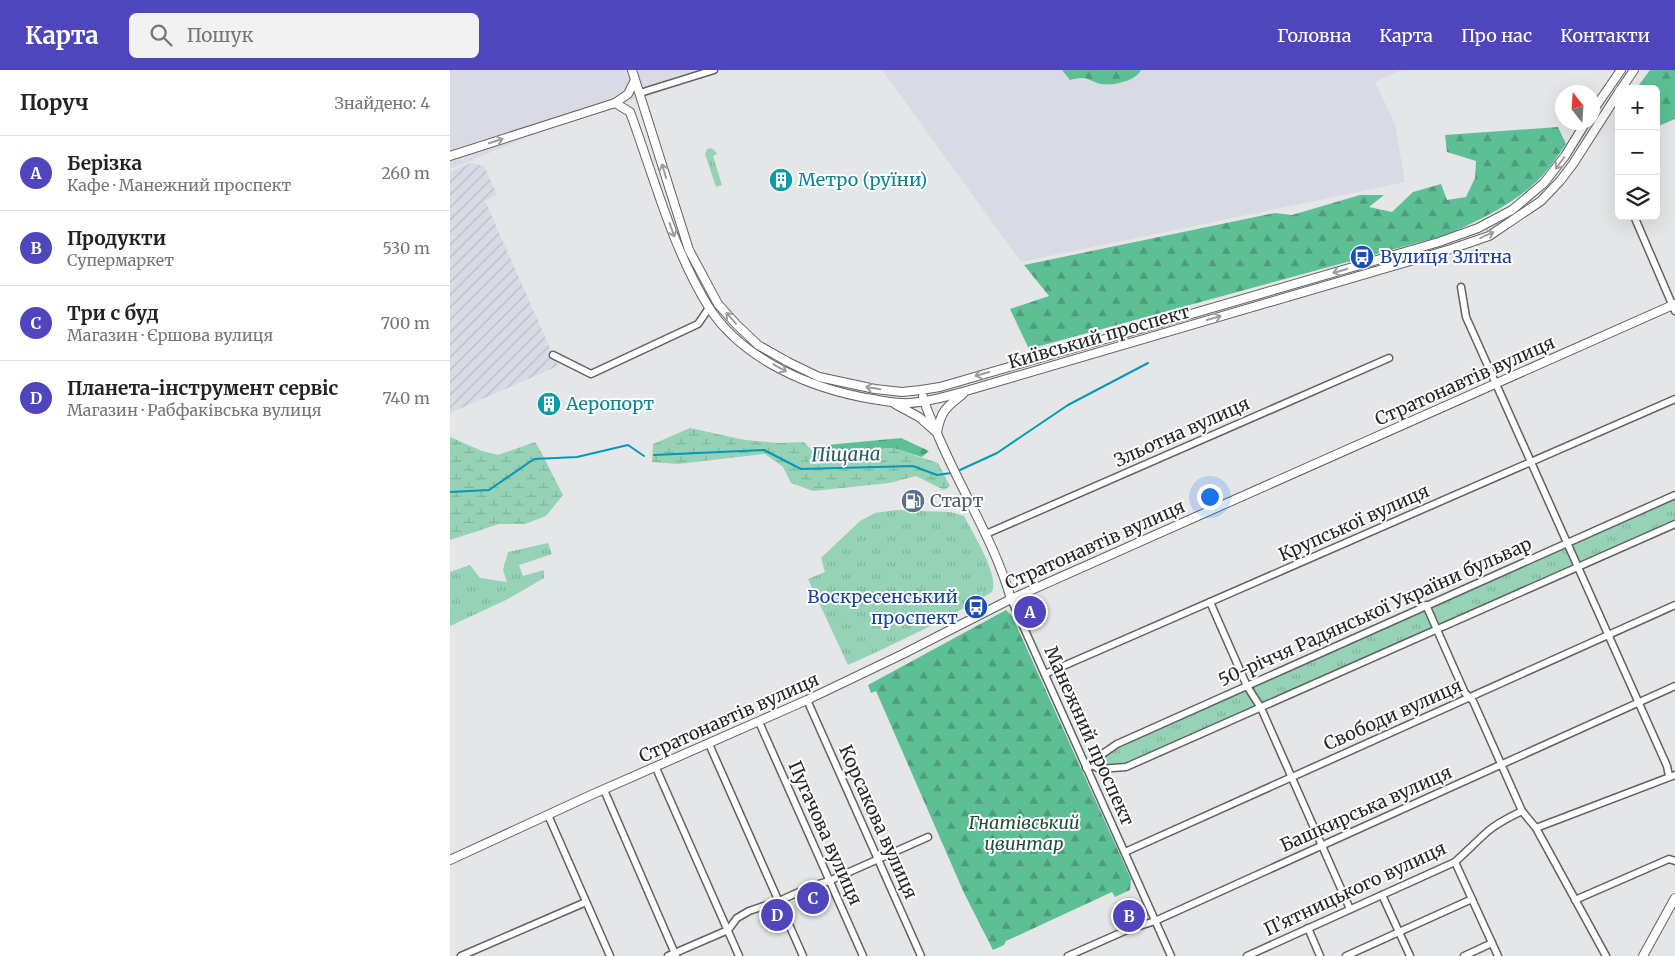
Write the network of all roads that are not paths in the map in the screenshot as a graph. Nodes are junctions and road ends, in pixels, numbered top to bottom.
1 (632, 70) edge
2 (714, 70) edge
3 (1621, 70) edge
4 (1634, 70) edge
5 (635, 80) junction
6 (1624, 85) edge
7 (640, 93) junction
8 (1601, 98) joint
9 (1615, 98) edge
10 (615, 103) junction
11 (1611, 104) junction
12 (1600, 117) edge
13 (1581, 130) edge
14 (1592, 130) edge
15 (450, 156) edge
16 (1636, 220) edge
17 (1460, 287) dead end
18 (1674, 306) edge
19 (709, 308) junction
20 (553, 355) dead end
21 (1389, 358) dead end
22 (846, 383) junction
23 (1495, 384) junction
24 (922, 390) junction
25 (966, 392) junction
26 (844, 394) junction
27 (1675, 399) edge
28 (890, 401) junction
29 (924, 402) junction
30 (937, 432) junction
31 (1530, 462) junction
32 (1675, 494) edge
33 (1675, 524) edge
34 (986, 534) junction
35 (1567, 543) junction
36 (1577, 567) junction
37 (1011, 598) junction
38 (1210, 602) junction
39 (1426, 605) junction
40 (1675, 605) edge
41 (1436, 630) junction
42 (1608, 636) junction
43 (1045, 674) junction
44 (1247, 686) junction
45 (1675, 686) edge
46 (1470, 697) junction
47 (807, 700) junction
48 (1638, 703) junction
49 (1261, 708) junction
50 (759, 722) junction
51 (709, 744) junction
52 (1501, 764) junction
53 (1093, 765) junction
54 (656, 768) junction
55 (1086, 768) junction
56 (1672, 776) edge
57 (1292, 777) junction
58 (604, 790) junction
59 (1522, 811) junction
60 (548, 815) junction
61 (1536, 828) junction
62 (928, 837) dead end
63 (1322, 845) junction
64 (1124, 852) junction
65 (450, 860) edge
66 (879, 860) junction
67 (1675, 861) edge
68 (1454, 862) junction
69 (829, 881) junction
70 (1382, 894) junction
71 (1675, 898) edge
72 (1472, 899) junction
73 (1575, 900) junction
74 (779, 901) junction
75 (586, 902) junction
76 (1350, 909) junction
77 (1154, 921) junction
78 (1308, 928) junction
79 (728, 930) junction
80 (1399, 932) junction
81 (1492, 943) junction
82 (673, 955) edge
83 (461, 956) edge
84 (610, 956) edge
85 (739, 956) edge
86 (803, 956) edge
87 (863, 956) edge
88 (921, 956) edge
89 (1068, 956) edge
90 (1171, 956) edge
91 (1247, 956) edge
92 (1320, 956) edge
93 (1346, 956) edge
94 (1410, 956) edge
95 (1464, 956) edge
96 (1498, 956) edge
97 (1606, 956) edge
98 (1643, 956) edge

1 - 5 main road, Київський проспект
2 - 7 street
3 - 8 main road
4 - 6 main road, Київський проспект
5 - 7 main road, Київський проспект
5 - 10 main road
22 -> 7 main road, Київський проспект
8 - 11 main road
9 - 11 main road, Київський проспект
15 -> 10 main road
10 -> 19 main road, Київський проспект
11 - 12 main road, Київський проспект
13 -> 24 main road, Київський проспект
25 -> 14 main road, Київський проспект
16 - 18 street
17 - 23 street
18 - 23 main road, Стратонавтів вулиця
19 - 20 street
19 -> 26 main road, Київський проспект
21 - 34 street, Зльотна вулиця
24 -> 22 main road, Київський проспект
22 - 26 main road
23 - 31 street
23 - 37 main road, Стратонавтів вулиця
24 - 29 main road, Манежний проспект
25 - 29 main road, Київський проспект
25 - 30 main road
26 - 28 main road, Київський проспект
27 - 31 street, Крупської вулиця
28 - 29 main road, Київський проспект
28 - 30 main road
29 - 30 main road, Манежний проспект
30 - 34 main road, Манежний проспект
31 - 35 street
31 - 38 street, Крупської вулиця
32 - 35 street, 50-річчя Радянської України бульвар
33 - 36 street, 50-річчя Радянської України бульвар
34 - 37 main road, Манежний проспект
35 - 36 street
35 - 39 street, 50-річчя Радянської України бульвар
36 - 41 street, 50-річчя Радянської України бульвар
36 - 42 street
37 - 43 street, Манежний проспект
37 - 47 main road, Стратонавтів вулиця
38 - 43 street, Крупської вулиця
38 - 44 street
39 - 41 street
39 - 44 street, 50-річчя Радянської України бульвар
40 - 42 street, Свободи вулиця
41 - 46 street
41 - 49 street, 50-річчя Радянської України бульвар
42 - 46 street, Свободи вулиця
42 - 48 street
43 - 55 street, Манежний проспект
44 - 49 street
44 - 53 street, 50-річчя Радянської України бульвар
45 - 48 street, Башкирська вулиця
46 - 52 street
46 - 57 street, Свободи вулиця
47 - 50 main road, Стратонавтів вулиця
47 - 66 street, Корсакова вулиця
48 - 52 street, Башкирська вулиця
48 - 56 street
49 - 53 street, 50-річчя Радянської України бульвар
49 - 57 street
50 - 51 main road, Стратонавтів вулиця
50 - 69 street, Пугачова вулиця
51 - 54 main road, Стратонавтів вулиця
51 - 74 street
52 - 59 street
52 - 63 street, Башкирська вулиця
53 - 55 street, 50-річчя Радянської України бульвар
54 - 58 main road, Стратонавтів вулиця
54 - 79 street
55 - 64 street, Манежний проспект
56 - 61 street
57 - 63 street
57 - 64 street, Свободи вулиця
58 - 60 main road, Стратонавтів вулиця
58 - 82 street
59 - 61 street
59 - 68 street, П’ятницького вулиця
60 - 65 main road, Стратонавтів вулиця
60 - 75 street
61 - 73 street
62 - 66 street
63 - 76 street
63 - 77 street, Башкирська вулиця
64 - 77 street, Манежний проспект
66 - 69 street
66 - 88 street, Корсакова вулиця
67 - 73 street
68 - 70 street, П’ятницького вулиця
68 - 72 street
69 - 74 street
69 - 87 street, Пугачова вулиця
70 - 76 street, П’ятницького вулиця
70 - 80 street
71 - 98 main road
72 - 80 street
72 - 81 street
73 - 97 street
74 - 79 street
74 - 86 street
75 - 83 street
75 - 84 street
76 - 78 street, П’ятницького вулиця
77 - 89 street, Башкирська вулиця
77 - 90 street, Манежний проспект
78 - 91 street, П’ятницького вулиця
78 - 92 street
79 - 82 street
79 - 85 street
80 - 93 street
80 - 94 street
81 - 95 street
81 - 96 street

